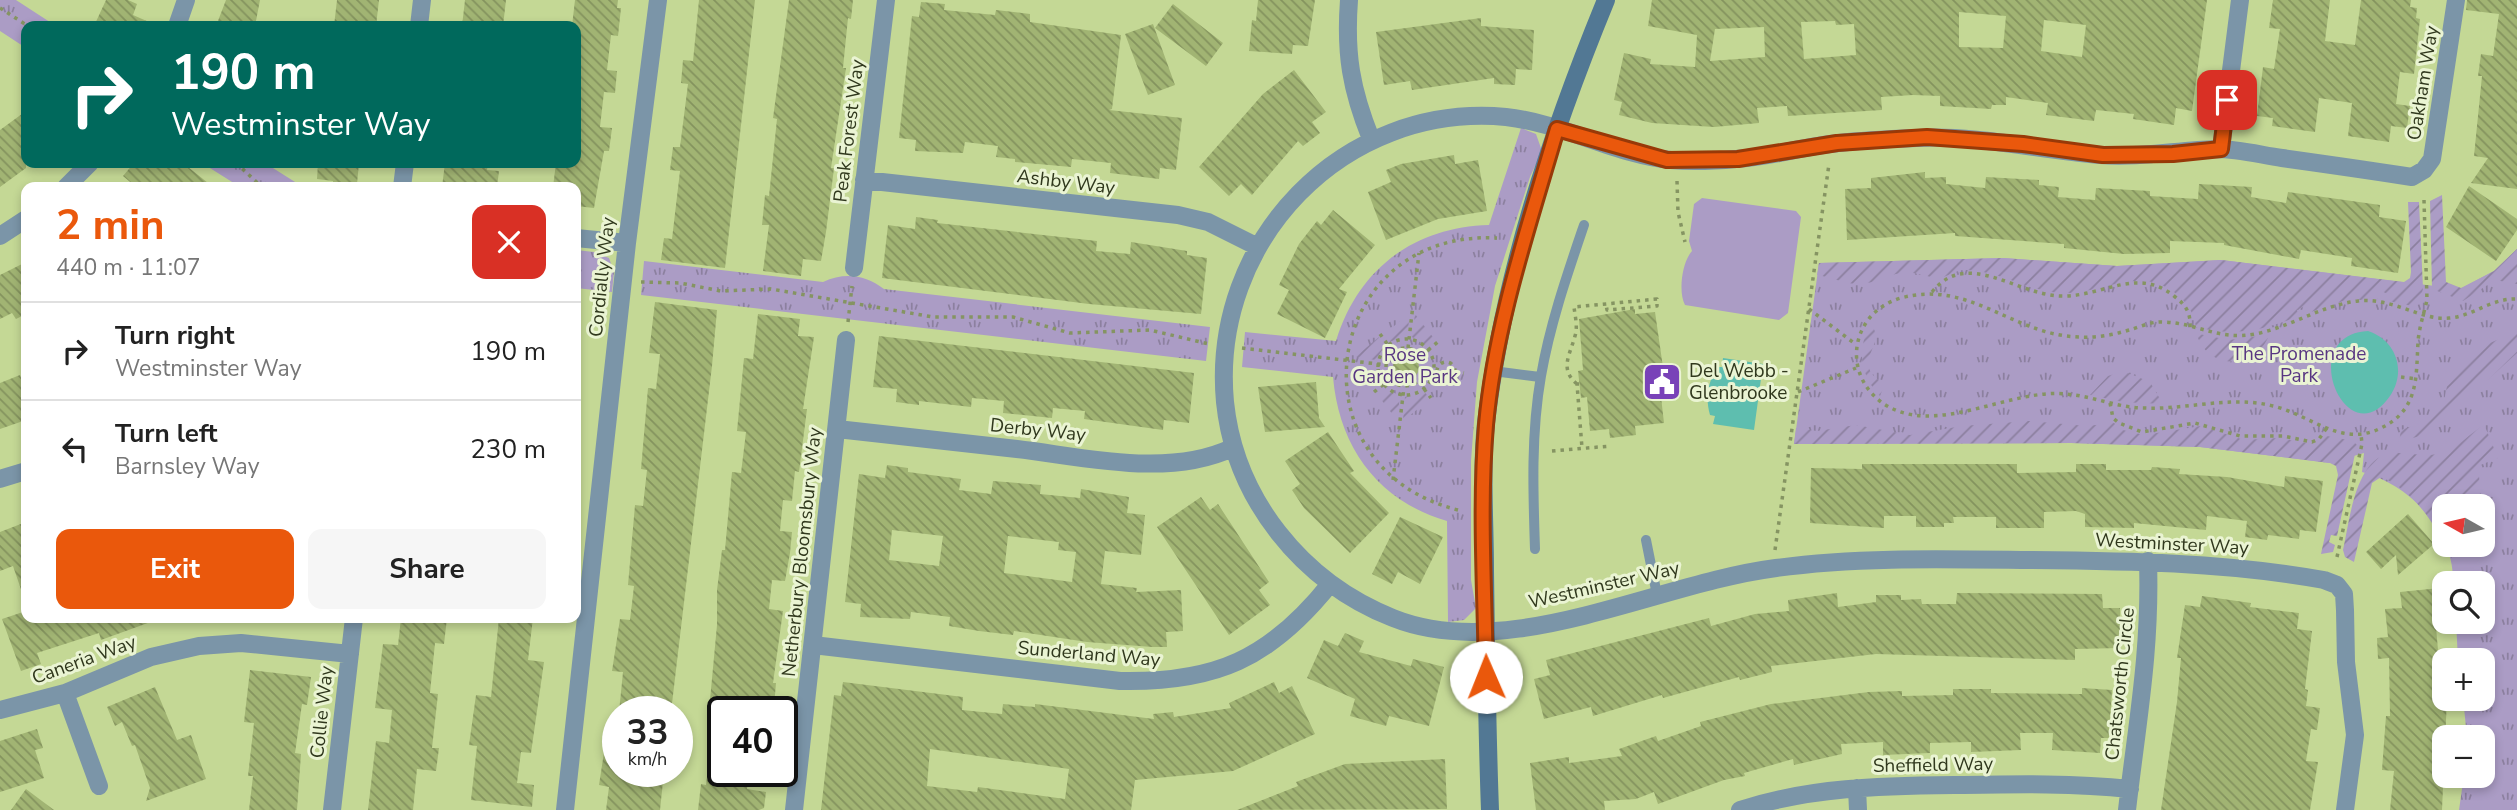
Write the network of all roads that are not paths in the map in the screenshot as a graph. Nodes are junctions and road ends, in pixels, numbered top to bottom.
1 (186, 0) edge
2 (422, 0) edge
3 (658, 0) edge
4 (886, 0) edge
5 (1349, 0) edge
6 (1606, 0) edge
7 (2240, 0) edge
8 (2456, 0) edge
9 (179, 21) edge
10 (420, 21) edge
11 (1557, 129) junction
12 (1371, 139) junction
13 (2221, 149) junction
14 (85, 168) edge
15 (2424, 170) joint
16 (864, 180) junction
17 (71, 182) edge
18 (21, 222) edge
19 (1584, 225) dead end
20 (0, 236) edge
21 (581, 238) edge
22 (627, 243) junction
23 (1256, 246) junction
24 (853, 275) road end
25 (846, 340) dead end
26 (1493, 371) junction
27 (1541, 377) junction
28 (836, 429) junction
29 (1232, 448) junction
30 (21, 473) edge
31 (0, 479) edge
32 (1646, 540) dead end
33 (1535, 548) dead end
34 (2148, 561) junction
35 (1329, 584) junction
36 (1657, 595) junction
37 (353, 623) edge
38 (1485, 634) junction
39 (813, 645) junction
40 (350, 654) junction
41 (65, 693) junction
42 (0, 710) edge
43 (99, 786) dead end
44 (1857, 788) junction
45 (2130, 789) junction
46 (332, 810) edge
47 (565, 810) edge
48 (794, 810) edge
49 (1490, 810) edge
50 (1740, 810) edge
51 (1858, 810) edge
52 (2127, 810) edge
53 (2345, 810) edge

1 - 9 street
2 - 10 street
3 - 22 street, Cordially Way
4 - 16 street, Peak Forest Way
5 - 12 street
6 - 11 street
7 - 13 street
8 - 15 street, Oakham Way
11 - 12 street, Westminster Way
11 - 13 street, Westminster Way
11 - 26 street
12 - 23 street, Westminster Way
13 - 15 street, Westminster Way
14 - 17 street
16 - 23 street, Ashby Way
16 - 24 street, Peak Forest Way
18 - 20 street
19 - 27 lane
21 - 22 street
22 - 47 street, Cordially Way
23 - 29 street, Westminster Way
25 - 28 street, Netherbury Bloomsbury Way
26 - 27 lane
26 - 38 street
27 - 33 lane
28 - 29 street, Derby Way
28 - 39 street, Netherbury Bloomsbury Way
29 - 35 street, Westminster Way
30 - 31 street
32 - 36 lane
34 - 36 street, Westminster Way
34 - 45 street, Chatsworth Circle
34 - 53 street, Westminster Way
35 - 38 street, Westminster Way
35 - 39 street, Sunderland Way
36 - 38 street, Westminster Way
37 - 40 street, Collie Way
38 - 49 street
39 - 48 street, Netherbury Bloomsbury Way
40 - 41 street, Caneria Way
40 - 46 street, Collie Way
41 - 42 street, Caneria Way
41 - 43 street
44 - 45 street, Sheffield Way
44 - 50 street, Sheffield Way
44 - 51 street
45 - 52 street, Chatsworth Circle

